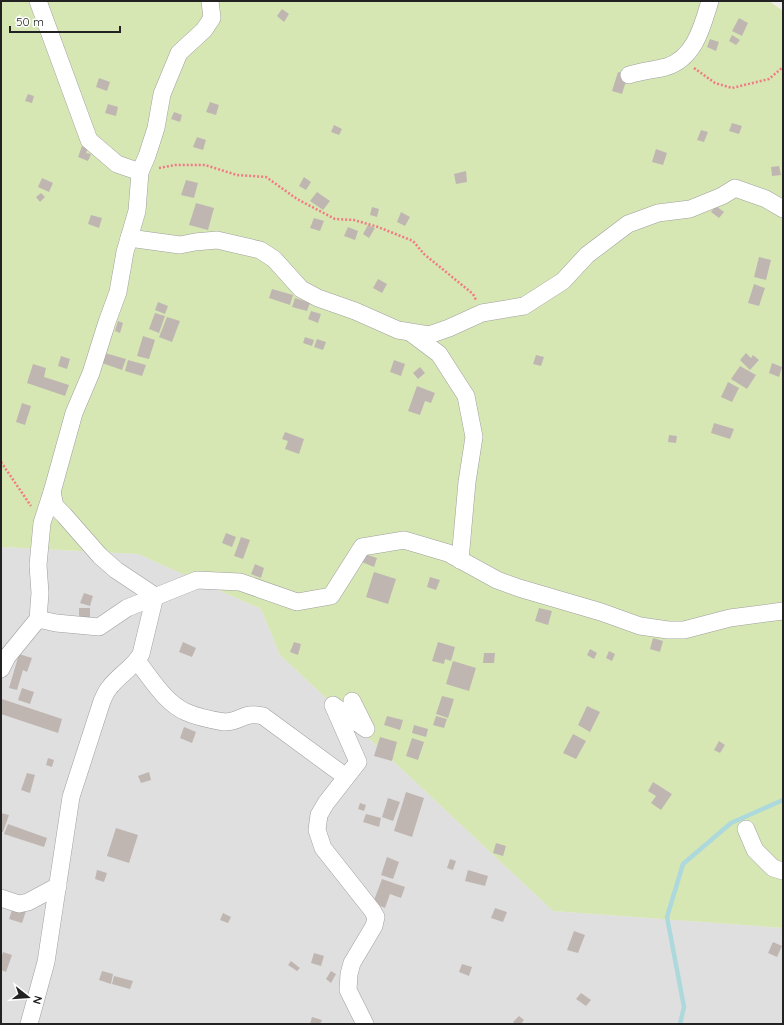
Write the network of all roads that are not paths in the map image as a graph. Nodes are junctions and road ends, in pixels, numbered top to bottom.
1 (38, 1) edge
2 (210, 1) edge
3 (710, 1) edge
4 (629, 75) dead end
5 (140, 172) junction
6 (783, 209) edge
7 (129, 238) junction
8 (409, 332) junction
9 (52, 492) junction
10 (460, 560) junction
11 (155, 596) junction
12 (783, 611) edge
13 (38, 619) junction
14 (3, 659) edge
15 (137, 661) junction
16 (352, 701) dead end
17 (346, 777) junction
18 (746, 829) dead end
19 (783, 871) edge
20 (58, 886) junction
21 (1, 898) edge
22 (29, 1024) edge
23 (365, 1024) edge

1 - 5 street
2 - 5 street
3 - 4 street
5 - 7 street
6 - 8 street
7 - 8 street
7 - 9 street
8 - 10 street
9 - 11 street
9 - 13 street
10 - 11 street
10 - 12 street
11 - 13 street
11 - 15 street
13 - 14 street
15 - 17 street
15 - 20 street
16 - 17 street
17 - 23 street
18 - 19 street
20 - 21 street
20 - 22 street

